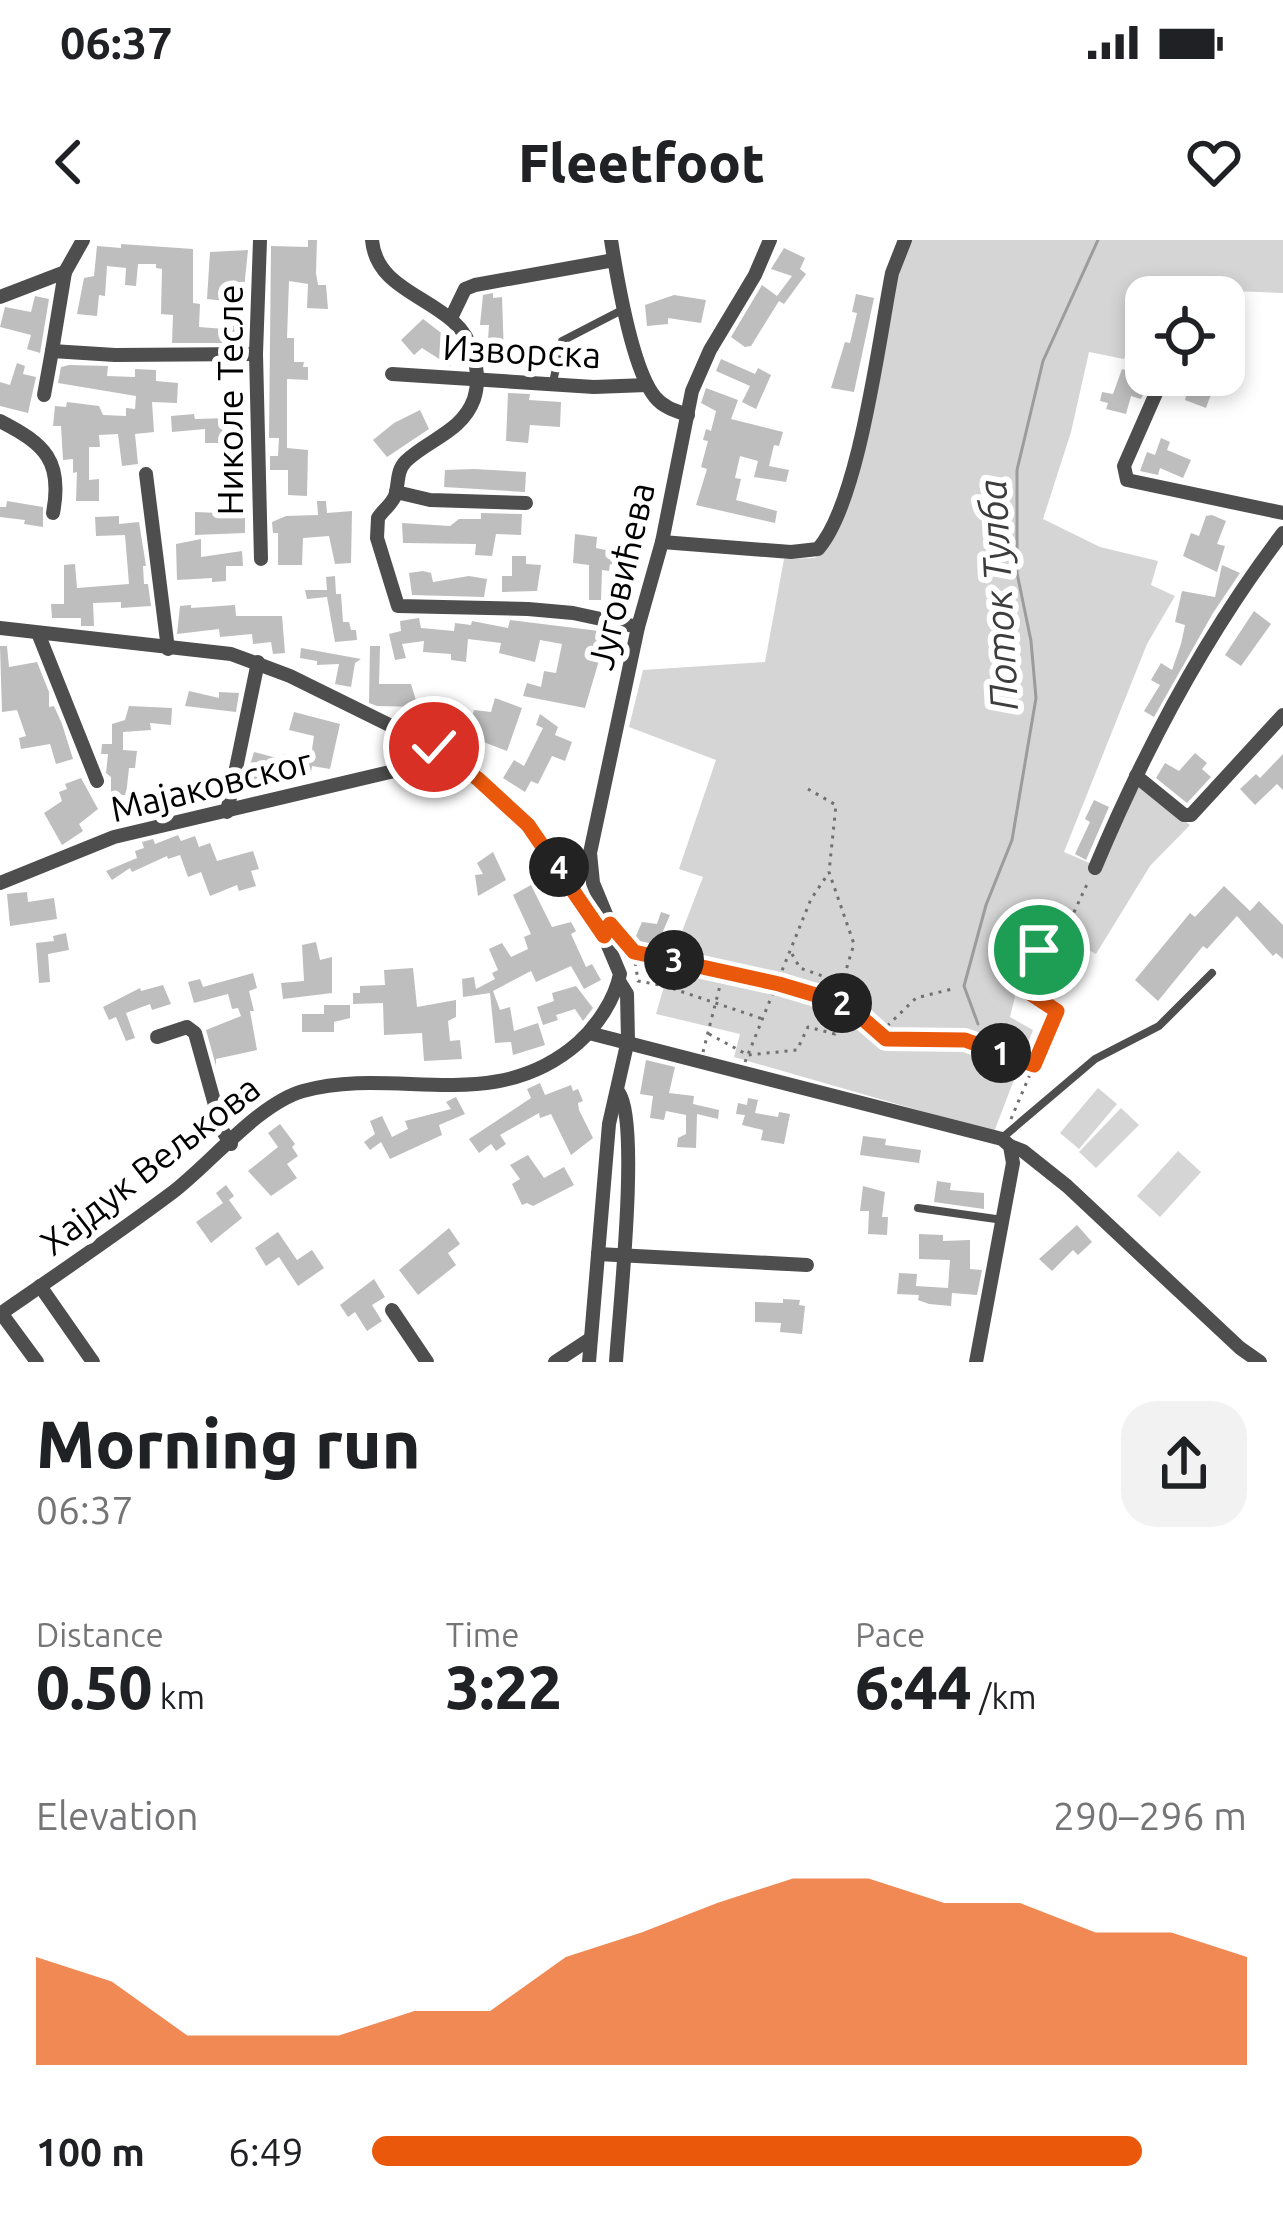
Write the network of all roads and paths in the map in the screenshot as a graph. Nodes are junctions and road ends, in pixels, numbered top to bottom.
1 (83, 240) edge
2 (258, 240) edge
3 (372, 240) edge
4 (611, 240) edge
5 (770, 240) edge
6 (905, 240) edge
7 (614, 260) junction
8 (65, 272) junction
9 (0, 297) edge
10 (624, 309) junction
11 (452, 316) junction
12 (52, 351) junction
13 (256, 354) junction
14 (392, 374) dead end
15 (477, 377) junction
16 (553, 384) junction
17 (647, 385) junction
18 (44, 394) dead end
19 (1155, 396) edge
20 (688, 415) junction
21 (0, 421) edge
22 (146, 475) dead end
23 (396, 492) junction
24 (526, 503) dead end
25 (53, 513) dead end
26 (1283, 513) edge
27 (1283, 533) edge
28 (662, 542) junction
29 (262, 559) dead end
30 (638, 627) junction
31 (0, 628) edge
32 (38, 633) junction
33 (168, 650) junction
34 (258, 662) junction
35 (1283, 715) edge
36 (434, 747) junction
37 (1136, 776) junction
38 (97, 781) dead end
39 (808, 789) dead end
40 (227, 812) junction
41 (1095, 868) joint
42 (830, 872) junction
43 (0, 883) edge
44 (607, 930) junction
45 (634, 952) junction
46 (791, 952) junction
47 (724, 971) junction
48 (1212, 974) dead end
49 (619, 981) junction
50 (842, 983) junction
51 (779, 984) junction
52 (956, 988) dead end
53 (718, 1004) junction
54 (846, 1004) junction
55 (765, 1020) junction
56 (589, 1033) junction
57 (880, 1033) junction
58 (709, 1034) junction
59 (157, 1037) dead end
60 (628, 1040) junction
61 (701, 1059) junction
62 (745, 1063) junction
63 (1034, 1065) junction
64 (619, 1093) junction
65 (1006, 1142) junction
66 (231, 1144) junction
67 (918, 1208) dead end
68 (1003, 1220) junction
69 (598, 1254) junction
70 (622, 1256) junction
71 (807, 1265) dead end
72 (40, 1286) junction
73 (392, 1310) dead end
74 (1, 1313) edge
75 (590, 1339) junction
76 (37, 1362) edge
77 (94, 1362) edge
78 (427, 1362) edge
79 (555, 1362) edge
80 (589, 1362) edge
81 (616, 1362) edge
82 (976, 1362) edge
83 (1260, 1362) edge

1 - 8 street
2 - 13 street, Николе Тесле
3 - 11 street
4 - 7 street, Изворска
5 - 20 street, Југовићева
6 - 28 street
7 - 10 street, Изворска
7 - 11 street
8 - 9 street
8 - 12 street
10 - 16 lane
10 - 17 street, Изворска
11 - 15 street
12 - 13 street
12 - 18 street
13 - 29 street, Николе Тесле
14 - 15 street, Изворска
15 - 16 street, Изворска
15 - 23 street
16 - 17 street, Изворска
17 - 20 street, Изворска
19 - 26 street
20 - 28 street, Југовићева
21 - 25 street
22 - 33 street
23 - 24 street
23 - 30 street
27 - 37 street
28 - 30 street, Југовићева
30 - 44 street, Југовићева
31 - 32 street
32 - 33 street
32 - 38 street
33 - 34 street
34 - 36 street
34 - 40 street
35 - 37 street
36 - 40 street, Мајаковског
36 - 44 street
37 - 41 street
39 - 42 path
40 - 43 street, Мајаковског
41 - 63 path
42 - 46 path
42 - 50 path
44 - 45 path
44 - 49 street
45 - 47 path
45 - 53 path
46 - 50 path
46 - 51 path
47 - 51 path
47 - 53 path
48 - 65 lane
49 - 56 street, Хајдук Вељкова
49 - 60 street
50 - 54 path
51 - 54 path
51 - 55 path
52 - 57 path
53 - 55 path
53 - 58 path
54 - 57 path
54 - 62 path
55 - 62 path
56 - 60 street
56 - 66 street, Хајдук Вељкова
57 - 63 path
58 - 61 path
58 - 62 path
59 - 66 street
60 - 61 street
60 - 64 street
61 - 62 street
62 - 65 street
63 - 65 path
64 - 69 street
64 - 70 street
65 - 68 street
65 - 83 street
66 - 72 street, Хајдук Вељкова
67 - 68 lane
68 - 82 street
69 - 70 street
69 - 75 street
70 - 71 street
70 - 81 street
72 - 74 street, Хајдук Вељкова
72 - 77 street
73 - 78 street
74 - 76 street
75 - 79 street
75 - 80 street

